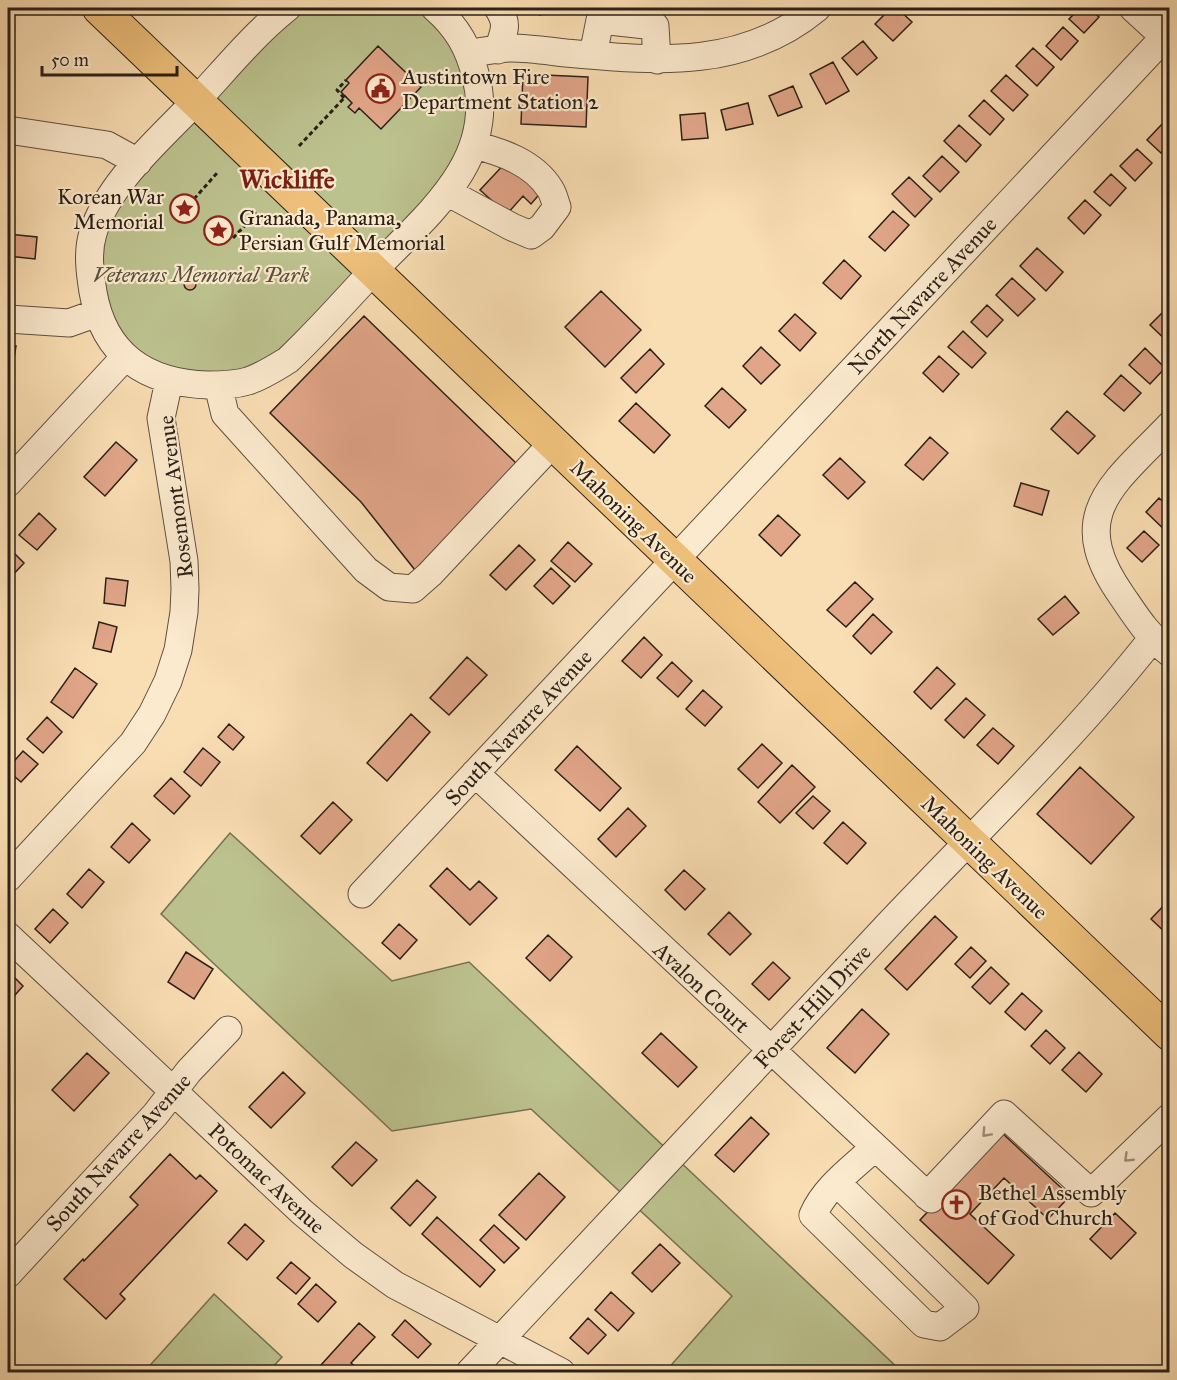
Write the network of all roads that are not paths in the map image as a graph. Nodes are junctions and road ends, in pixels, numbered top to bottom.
1 (99, 8) edge
2 (498, 8) edge
3 (817, 8) edge
4 (1133, 8) edge
5 (443, 10) edge
6 (277, 11) edge
7 (599, 14) edge
8 (1168, 37) edge
9 (498, 50) junction
10 (470, 53) junction
11 (594, 55) junction
12 (657, 60) junction
13 (196, 101) junction
14 (8, 130) edge
15 (474, 145) junction
16 (138, 162) junction
17 (447, 192) junction
18 (374, 271) junction
19 (97, 313) junction
20 (8, 319) edge
21 (125, 357) junction
22 (169, 381) junction
23 (218, 385) junction
24 (1170, 425) edge
25 (553, 443) junction
26 (8, 483) edge
27 (675, 560) junction
28 (1161, 646) edge
29 (475, 773) junction
30 (968, 840) junction
31 (8, 878) edge
32 (362, 894) dead end
33 (8, 936) edge
34 (228, 1030) dead end
35 (1170, 1034) edge
36 (770, 1050) junction
37 (173, 1091) junction
38 (1170, 1117) edge
39 (875, 1148) junction
40 (837, 1183) junction
41 (8, 1274) edge
42 (500, 1340) junction
43 (470, 1372) edge
44 (561, 1372) edge

1 - 13 main road, Mahoning Avenue
2 - 9 street
3 - 12 street
4 - 8 street
5 - 10 street
6 - 13 street
7 - 11 street
7 - 12 street
8 - 27 street, North Navarre Avenue
9 - 10 street
9 - 11 street
10 - 15 street
11 - 12 street
13 - 16 street
13 - 18 main road, Mahoning Avenue
14 - 16 street
15 - 17 street
15 - 17 street
16 - 19 street
17 - 18 street
18 - 23 street
18 - 25 main road, Mahoning Avenue
19 - 20 street
19 - 21 street
21 - 22 street
21 - 26 street
22 - 23 street
22 - 31 street, Rosemont Avenue
23 - 25 street
24 - 28 street
25 - 27 main road, Mahoning Avenue
27 - 29 street, South Navarre Avenue
27 - 30 main road, Mahoning Avenue
28 - 30 street, Forest-Hill Drive
29 - 32 street, South Navarre Avenue
29 - 36 street, Avalon Court
30 - 35 main road, Mahoning Avenue
30 - 36 street, Forest-Hill Drive
33 - 37 street, Potomac Avenue
34 - 37 street, South Navarre Avenue
36 - 39 street, Avalon Court
36 - 42 street, Forest-Hill Drive
37 - 41 street, South Navarre Avenue
37 - 42 street, Potomac Avenue
38 -> 39 street, Avalon Court
39 - 40 street
40 - 40 street
42 - 43 street, Forest-Hill Drive
42 - 44 street, Potomac Avenue

